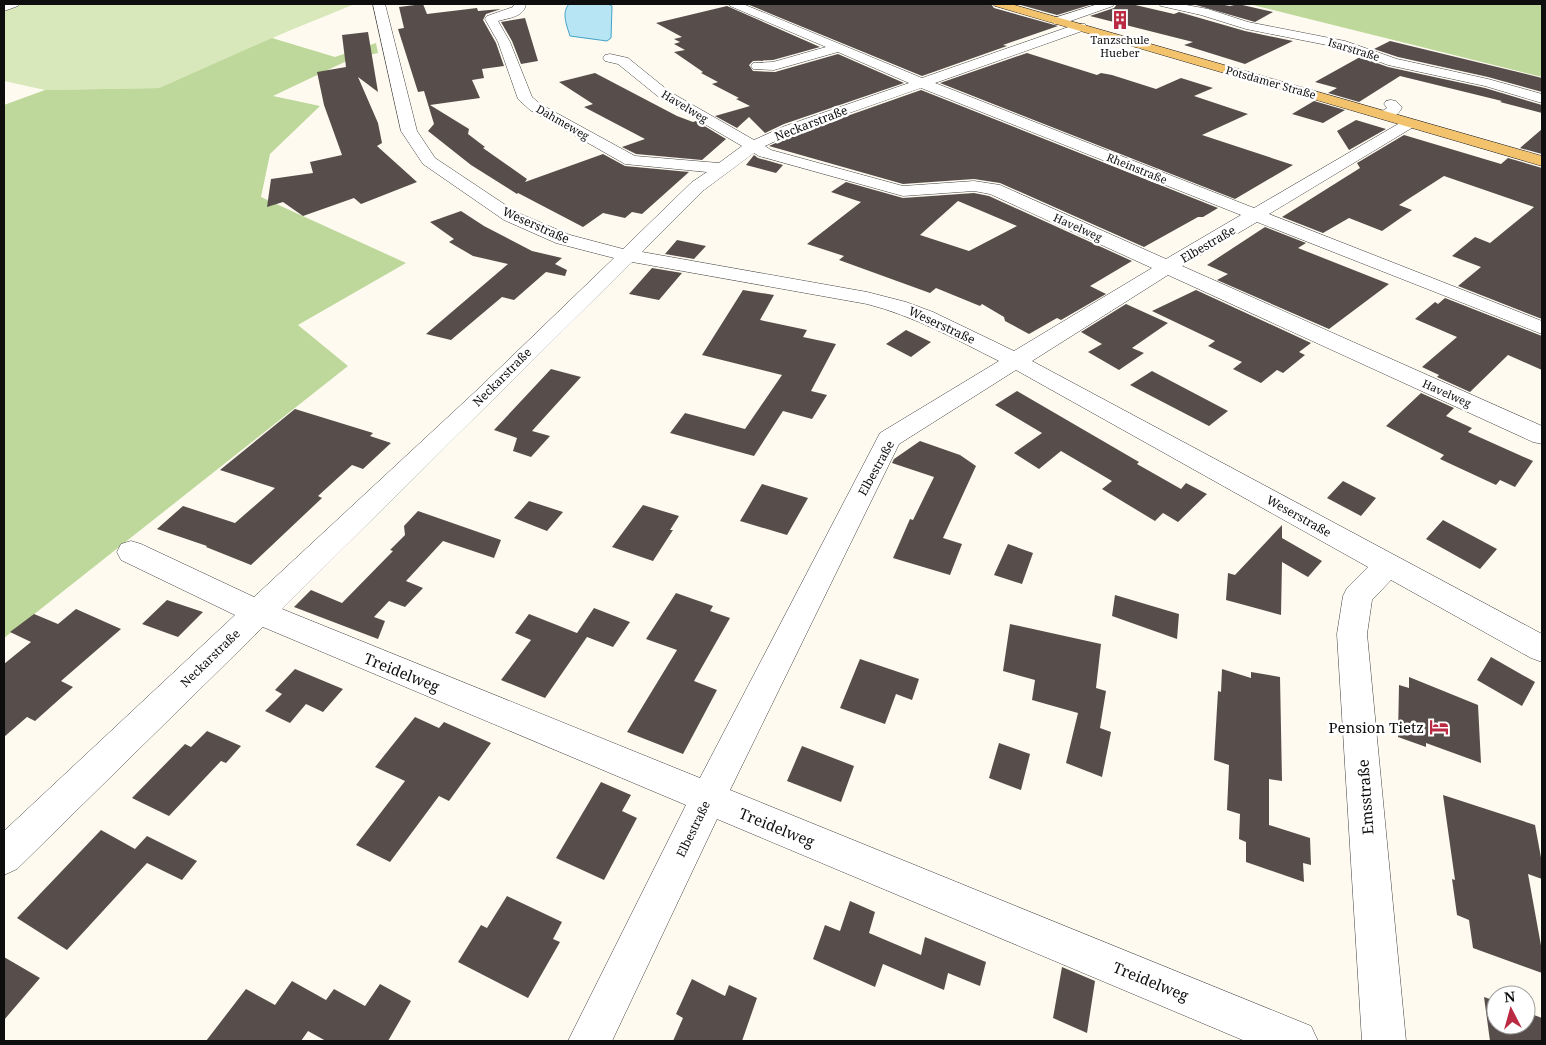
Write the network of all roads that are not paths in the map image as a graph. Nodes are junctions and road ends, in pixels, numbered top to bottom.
1 (14, 4) edge
2 (379, 4) edge
3 (520, 4) edge
4 (734, 4) edge
5 (1000, 4) edge
6 (1109, 4) edge
7 (1166, 4) edge
8 (4, 7) edge
9 (1058, 21) junction
10 (1081, 27) junction
11 (838, 48) junction
12 (610, 58) dead end
13 (758, 66) dead end
14 (922, 83) junction
15 (1542, 99) edge
16 (1410, 123) junction
17 (753, 146) junction
18 (1542, 161) edge
19 (721, 168) junction
20 (1257, 215) junction
21 (625, 255) junction
22 (1167, 267) junction
23 (1542, 328) edge
24 (1014, 360) junction
25 (1542, 436) edge
26 (131, 552) dead end
27 (1387, 565) junction
28 (258, 612) junction
29 (1542, 649) edge
30 (708, 798) junction
31 (4, 856) edge
32 (590, 1041) edge
33 (1296, 1041) edge
34 (1384, 1041) edge

1 - 8 street
2 - 21 street, Weserstraße
3 - 19 street, Dahmeweg
4 - 11 street, Rheinstraße
5 - 9 main road, Potsdamer Straße
6 - 9 street
7 - 15 street, Isarstraße
9 - 10 main road, Potsdamer Straße
10 - 14 street, Neckarstraße
10 - 16 main road, Potsdamer Straße
11 - 13 street
11 - 14 street, Rheinstraße
12 - 17 street, Havelweg
14 - 17 street, Neckarstraße
14 - 20 street, Rheinstraße
16 - 18 main road, Potsdamer Straße
16 - 20 street, Elbestraße
17 - 19 street, Neckarstraße
17 - 22 street, Havelweg
19 - 21 street, Neckarstraße
20 - 22 street, Elbestraße
20 - 23 street, Rheinstraße
21 - 24 street, Weserstraße
21 - 28 street, Neckarstraße
22 - 24 street, Elbestraße
22 - 25 street, Havelweg
24 - 27 street, Weserstraße
24 - 30 street, Elbestraße
26 - 28 street, Treidelweg
27 - 29 street, Weserstraße
27 - 34 street, Emsstraße
28 - 30 street, Treidelweg
28 - 31 street, Neckarstraße
30 - 32 street, Elbestraße
30 - 33 street, Treidelweg

